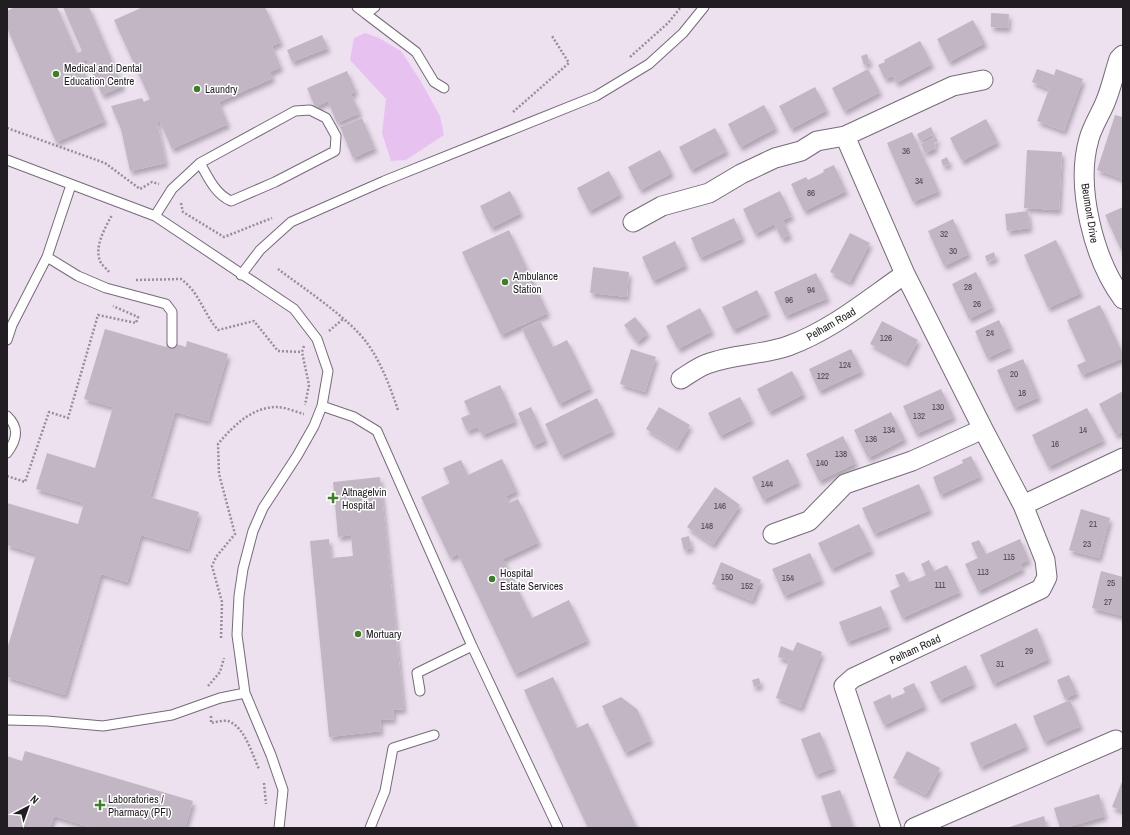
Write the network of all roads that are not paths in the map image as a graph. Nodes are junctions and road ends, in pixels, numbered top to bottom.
1 (357, 7) edge
2 (375, 7) edge
3 (704, 7) edge
4 (366, 14) junction
5 (1123, 55) edge
6 (983, 80) dead end
7 (444, 88) dead end
8 (844, 136) junction
9 (7, 160) edge
10 (200, 163) junction
11 (71, 185) junction
12 (155, 216) junction
13 (633, 222) dead end
14 (46, 257) junction
15 (905, 274) junction
16 (241, 275) junction
17 (1123, 299) edge
18 (7, 340) edge
19 (172, 343) dead end
20 (681, 380) dead end
21 (322, 406) junction
22 (7, 416) edge
23 (983, 429) junction
24 (7, 453) edge
25 (1123, 458) edge
26 (1023, 505) junction
27 (773, 534) dead end
28 (472, 646) junction
29 (420, 691) dead end
30 (245, 693) junction
31 (7, 720) edge
32 (434, 735) dead end
33 (1116, 740) dead end
34 (279, 828) edge
35 (370, 828) edge
36 (558, 828) edge
37 (891, 828) edge
38 (914, 828) edge

1 - 4 lane
2 - 4 lane
3 - 16 lane
4 - 7 lane
5 - 17 street, Beumont Drive
6 - 8 street
8 - 13 street
8 - 15 street, Pelham Road
9 - 11 lane
10 - 10 lane
10 - 12 lane
11 - 12 lane
11 - 14 lane
12 - 16 lane
14 - 18 lane
14 - 19 lane
15 - 20 street, Pelham Road
15 - 23 street, Pelham Road
16 - 21 lane
21 - 28 lane
21 - 30 lane
22 - 24 lane
23 - 26 street, Pelham Road
23 - 27 street
25 - 26 street
26 - 37 street, Pelham Road
28 - 29 lane
28 - 36 lane
30 - 31 lane
30 - 34 lane
32 - 35 lane
33 - 38 street

